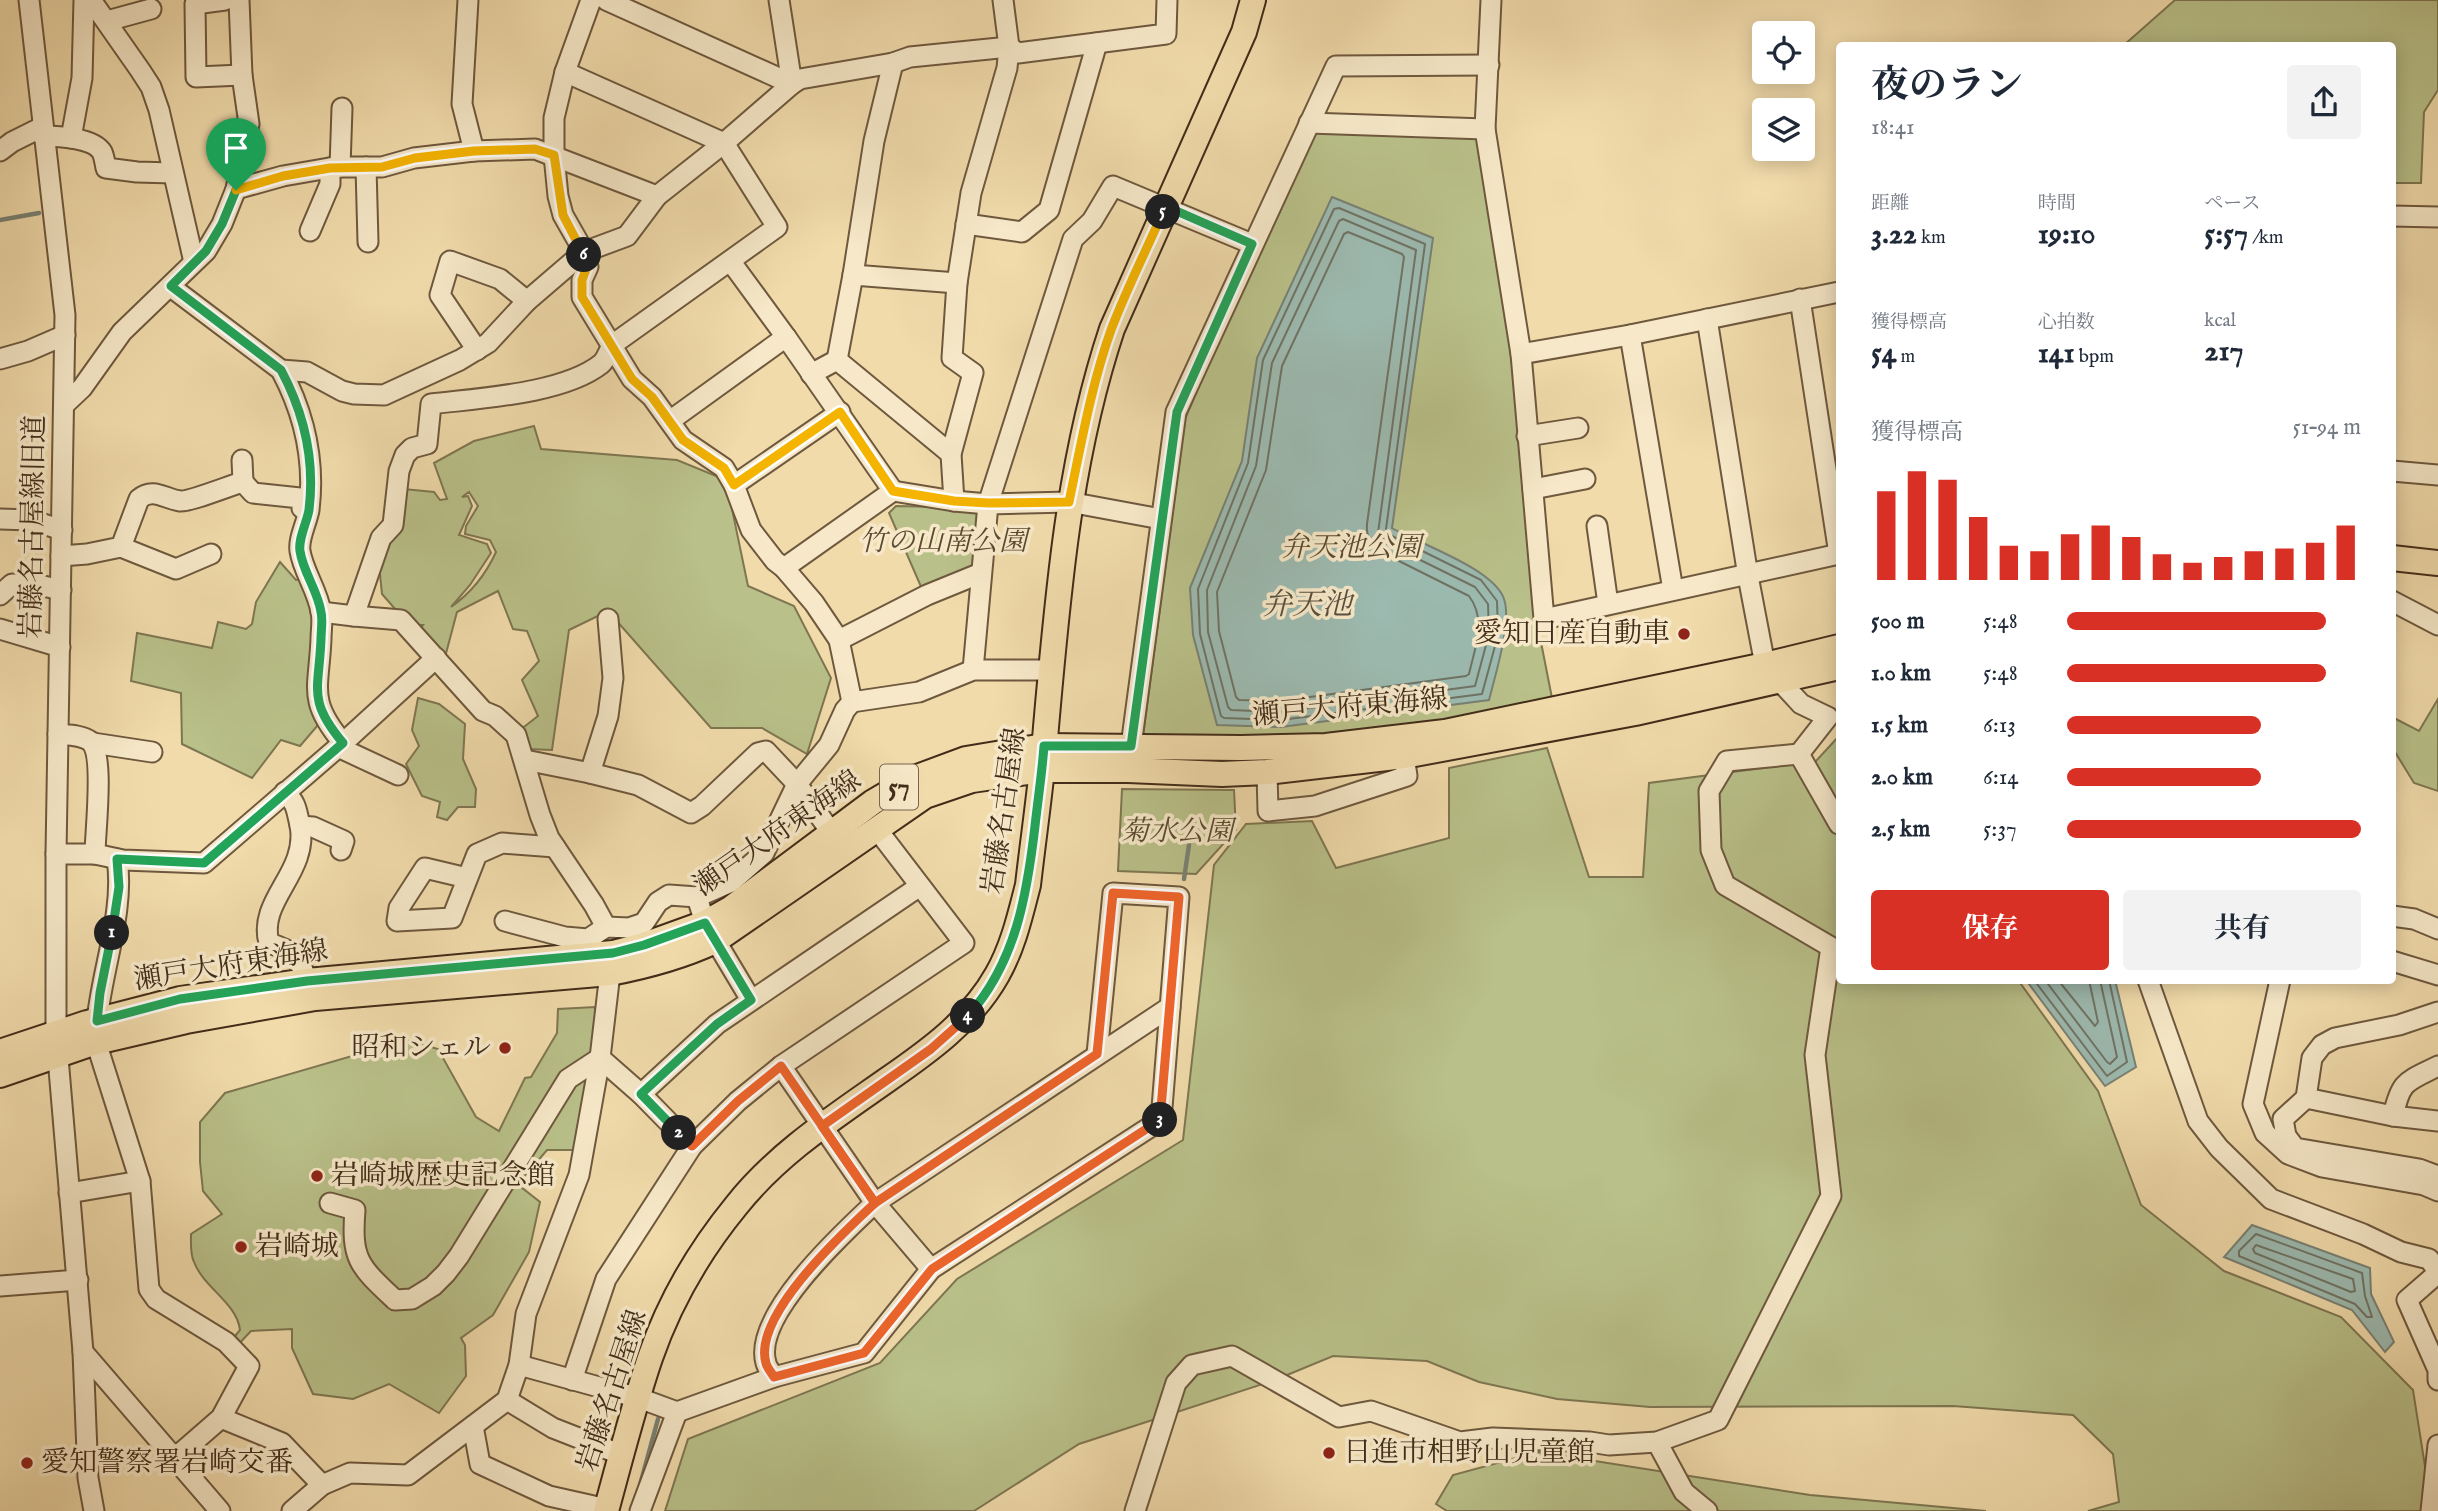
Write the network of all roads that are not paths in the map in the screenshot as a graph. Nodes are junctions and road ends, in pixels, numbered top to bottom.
1 (29, 0) edge
2 (84, 0) edge
3 (91, 0) edge
4 (225, 0) edge
5 (239, 0) edge
6 (468, 0) edge
7 (570, 0) edge
8 (606, 0) edge
9 (1003, 0) edge
10 (1167, 0) edge
11 (1253, 0) edge
12 (1491, 0) edge
13 (783, 1) edge
14 (588, 7) edge
15 (151, 9) dead end
16 (107, 21) junction
17 (1097, 43) junction
18 (1009, 47) junction
19 (893, 63) junction
20 (1489, 65) junction
21 (565, 72) junction
22 (242, 75) junction
23 (792, 84) junction
24 (342, 108) dead end
25 (1309, 123) junction
26 (1485, 128) junction
27 (43, 132) junction
28 (71, 138) junction
29 (724, 143) junction
30 (0, 151) edge
31 (474, 151) junction
32 (554, 155) junction
33 (335, 167) junction
34 (366, 167) junction
35 (173, 173) junction
36 (236, 190) junction
37 (657, 196) junction
38 (1165, 206) junction
39 (2396, 216) edge
40 (2438, 217) edge
41 (966, 224) junction
42 (310, 231) dead end
43 (368, 242) dead end
44 (1252, 244) junction
45 (584, 252) junction
46 (194, 261) junction
47 (730, 262) junction
48 (853, 275) junction
49 (957, 283) junction
50 (171, 286) junction
51 (1836, 293) edge
52 (1800, 299) junction
53 (527, 301) junction
54 (1707, 319) junction
55 (65, 335) junction
56 (1630, 335) junction
57 (786, 337) junction
58 (612, 345) junction
59 (477, 350) junction
60 (1521, 354) junction
61 (0, 359) edge
62 (837, 360) junction
63 (281, 370) junction
64 (811, 374) junction
65 (65, 404) junction
66 (840, 412) junction
67 (671, 420) junction
68 (1578, 428) dead end
69 (1527, 436) junction
70 (951, 454) junction
71 (242, 460) dead end
72 (2396, 471) edge
73 (2438, 475) edge
74 (1585, 479) dead end
75 (243, 482) junction
76 (734, 485) junction
77 (1533, 489) junction
78 (893, 491) junction
79 (954, 501) junction
80 (1069, 502) junction
81 (988, 503) junction
82 (308, 512) junction
83 (0, 519) edge
84 (1161, 519) junction
85 (1597, 526) dead end
86 (62, 530) junction
87 (1836, 534) edge
88 (121, 547) junction
89 (211, 554) dead end
90 (1836, 555) edge
91 (61, 556) junction
92 (2396, 558) edge
93 (2438, 563) edge
94 (784, 569) junction
95 (981, 573) junction
96 (2396, 575) edge
97 (1748, 576) junction
98 (2438, 579) edge
99 (61, 590) junction
100 (1673, 590) junction
101 (0, 595) edge
102 (2396, 603) edge
103 (1608, 604) junction
104 (321, 612) junction
105 (354, 616) junction
106 (608, 619) dead end
107 (2438, 625) edge
108 (0, 629) edge
109 (839, 640) junction
110 (60, 647) junction
111 (1836, 648) edge
112 (436, 658) junction
113 (1836, 667) edge
114 (972, 670) junction
115 (1050, 670) junction
116 (1772, 673) junction
117 (852, 702) junction
118 (1834, 720) edge
119 (58, 734) junction
120 (93, 743) junction
121 (341, 745) junction
122 (1044, 746) junction
123 (1131, 746) junction
124 (152, 752) dead end
125 (1799, 754) junction
126 (1404, 757) junction
127 (525, 760) junction
128 (1042, 770) junction
129 (590, 772) junction
130 (1267, 772) junction
131 (398, 775) dead end
132 (797, 784) junction
133 (285, 792) junction
134 (1836, 819) edge
135 (300, 826) junction
136 (876, 828) junction
137 (831, 832) junction
138 (555, 847) junction
139 (341, 850) dead end
140 (56, 853) junction
141 (95, 854) junction
142 (117, 859) junction
143 (467, 878) dead end
144 (920, 886) junction
145 (697, 897) junction
146 (2396, 917) edge
147 (505, 921) dead end
148 (606, 927) junction
149 (2438, 929) edge
150 (710, 932) junction
151 (1835, 942) edge
152 (2396, 962) edge
153 (610, 972) junction
154 (2438, 975) edge
155 (307, 981) junction
156 (2149, 984) edge
157 (2279, 984) edge
158 (751, 1000) junction
159 (1170, 1007) junction
160 (2438, 1012) edge
161 (96, 1032) junction
162 (56, 1045) junction
163 (0, 1052) edge
164 (1097, 1054) junction
165 (600, 1058) junction
166 (781, 1066) junction
167 (2438, 1066) edge
168 (0, 1075) edge
169 (641, 1094) junction
170 (2306, 1098) junction
171 (2393, 1116) junction
172 (2438, 1121) edge
173 (822, 1126) junction
174 (692, 1146) junction
175 (2438, 1176) edge
176 (141, 1181) junction
177 (2438, 1191) edge
178 (69, 1193) junction
179 (330, 1203) dead end
180 (875, 1203) junction
181 (932, 1269) junction
182 (2438, 1272) edge
183 (78, 1280) junction
184 (0, 1286) edge
185 (83, 1352) junction
186 (519, 1365) junction
187 (774, 1377) junction
188 (2438, 1380) edge
189 (572, 1381) junction
190 (639, 1398) junction
191 (507, 1400) junction
192 (677, 1412) junction
193 (221, 1418) junction
194 (472, 1426) junction
195 (1657, 1442) junction
196 (2438, 1445) edge
197 (622, 1455) junction
198 (175, 1458) junction
199 (322, 1485) junction
200 (606, 1510) edge
201 (94, 1511) edge
202 (220, 1511) edge
203 (292, 1511) edge
204 (640, 1511) edge
205 (1135, 1511) edge
206 (1707, 1511) edge
207 (2431, 1511) edge

1 - 27 street, 岩藤名古屋線旧道
2 - 28 street
3 - 16 street
4 - 22 street
5 - 22 street
6 - 31 street
7 - 14 street
8 - 23 street
9 - 18 street
10 - 17 street
11 - 38 main road, 岩藤名古屋線
12 - 20 street
13 - 23 street
14 - 21 street
15 - 16 street
16 - 35 street
17 - 18 street
17 - 41 street
18 - 19 street
18 - 41 street
19 - 23 street
19 - 48 street
20 - 25 street
20 - 26 street
21 - 29 street
21 - 32 street
22 - 36 street
23 - 29 street
24 - 33 street
25 - 26 street
25 - 44 street
26 - 60 street
27 - 28 street
27 - 30 street
27 - 55 street, 岩藤名古屋線旧道
28 - 35 street
29 - 37 street
29 - 47 street
31 - 32 street
31 - 34 street
32 - 37 street
32 - 45 street
33 - 34 street
33 - 36 street
33 - 42 street
34 - 43 street
35 - 46 street
36 - 46 street
37 - 45 street
38 - 44 street
38 - 80 main road, 岩藤名古屋線
38 - 81 street
39 - 40 street
41 - 49 street
44 - 84 street
45 - 53 street
45 - 58 street
46 - 50 street
47 - 57 street
47 - 58 street
48 - 49 street
48 - 62 street
49 - 70 street
50 - 63 street
50 - 65 street
51 - 52 street
52 - 54 street
52 - 87 street
53 - 59 street
53 - 59 street
54 - 56 street
54 - 97 street
55 - 61 street
55 - 65 street, 岩藤名古屋線旧道
56 - 60 street
56 - 100 street
57 - 64 street
57 - 67 street
58 - 67 street
58 - 105 street
59 - 63 street
60 - 69 street
62 - 64 street
62 - 70 street
63 - 82 street
64 - 66 street
65 - 86 street, 岩藤名古屋線旧道
66 - 76 street
66 - 78 street
67 - 76 street
68 - 69 street
69 - 77 street
70 - 79 street
71 - 75 street
72 - 73 street
74 - 77 street
75 - 82 street
75 - 88 street
76 - 94 street
77 - 103 street
78 - 79 street
78 - 94 street
79 - 81 street
80 - 81 street
80 - 84 street
80 - 115 main road, 岩藤名古屋線
81 - 95 street
82 - 104 street
83 - 86 street
84 - 123 street
85 - 103 street
86 - 91 street, 岩藤名古屋線旧道
88 - 89 street
88 - 91 street
90 - 97 street
91 - 99 street, 岩藤名古屋線旧道
92 - 93 main road
94 - 109 street
95 - 109 street
95 - 114 street
96 - 98 main road
97 - 100 street
97 - 116 street
99 - 101 street
99 - 110 street, 岩藤名古屋線旧道
100 - 103 street
102 - 107 street
104 - 105 street
104 - 121 street
105 - 112 street
106 - 129 street
108 - 110 street
109 - 117 street
110 - 119 street, 岩藤名古屋線旧道
111 - 116 main road, 瀬戸大府東海線 / 57
112 - 121 street
112 - 127 street
113 - 116 main road, 瀬戸大府東海線 / 57
114 - 115 street
114 - 117 street
115 - 122 main road, 岩藤名古屋線
116 - 118 street
116 - 123 main road, 瀬戸大府東海線 / 57
116 - 126 main road, 瀬戸大府東海線 / 57
117 - 132 street
118 - 125 street
119 - 120 street
119 - 140 street, 岩藤名古屋線旧道
120 - 124 street
120 - 141 street
121 - 131 street
121 - 133 street
122 - 123 main road, 瀬戸大府東海線 / 57
122 - 128 main road, 岩藤名古屋線
122 - 137 main road, 瀬戸大府東海線 / 57
125 - 134 street
125 - 151 street
126 - 130 main road, 瀬戸大府東海線 / 57
126 - 130 street
127 - 129 street
127 - 138 street
128 - 130 main road, 瀬戸大府東海線 / 57
128 - 136 main road, 瀬戸大府東海線 / 57
128 - 173 main road, 岩藤名古屋線
129 - 132 street
132 - 137 street
132 - 145 street
133 - 135 street
133 - 142 street
135 - 139 street
135 - 155 street
136 - 144 street
136 - 150 main road, 瀬戸大府東海線 / 57
137 - 150 main road, 瀬戸大府東海線 / 57
138 - 143 street
138 - 148 street
140 - 141 street
140 - 162 street, 岩藤名古屋線旧道
141 - 142 street
142 - 161 street
144 - 158 street
144 - 166 street
145 - 148 street
145 - 150 street
146 - 149 street
147 - 148 street
150 - 153 main road, 瀬戸大府東海線 / 57
150 - 155 main road, 瀬戸大府東海線 / 57
150 - 158 street
151 - 195 street
152 - 154 street
153 - 161 main road, 瀬戸大府東海線 / 57
153 - 165 street
155 - 161 main road, 瀬戸大府東海線 / 57
156 - 182 street
157 - 177 street
158 - 169 street
159 - 164 street
159 - 164 street
159 - 181 street
160 - 170 street
161 - 162 main road, 瀬戸大府東海線 / 57
161 - 176 street
162 - 163 main road, 瀬戸大府東海線 / 57
162 - 168 main road, 瀬戸大府東海線 / 57
162 - 178 street, 岩藤名古屋線旧道
164 - 180 street
165 - 169 street
165 - 179 street
165 - 186 street
166 - 173 street
166 - 174 street
167 - 171 street
169 - 174 street
170 - 171 street
170 - 175 street
171 - 172 street
173 - 180 street
173 - 190 main road, 岩藤名古屋線
174 - 189 street
176 - 178 street
176 - 193 street
178 - 183 street, 岩藤名古屋線旧道
180 - 181 street
180 - 187 street
181 - 187 street
182 - 188 street
183 - 184 street
183 - 185 street, 岩藤名古屋線旧道
185 - 198 street
185 - 201 street, 岩藤名古屋線旧道
186 - 189 street
186 - 191 street
187 - 192 street
189 - 190 street
190 - 192 street
190 - 197 main road, 岩藤名古屋線
191 - 194 street
191 - 197 street
192 - 204 street
193 - 198 street
193 - 199 street
194 - 199 street
194 - 200 street
195 - 205 street
195 - 206 street
196 - 207 street
197 - 200 main road, 岩藤名古屋線
198 - 202 street
199 - 203 street

